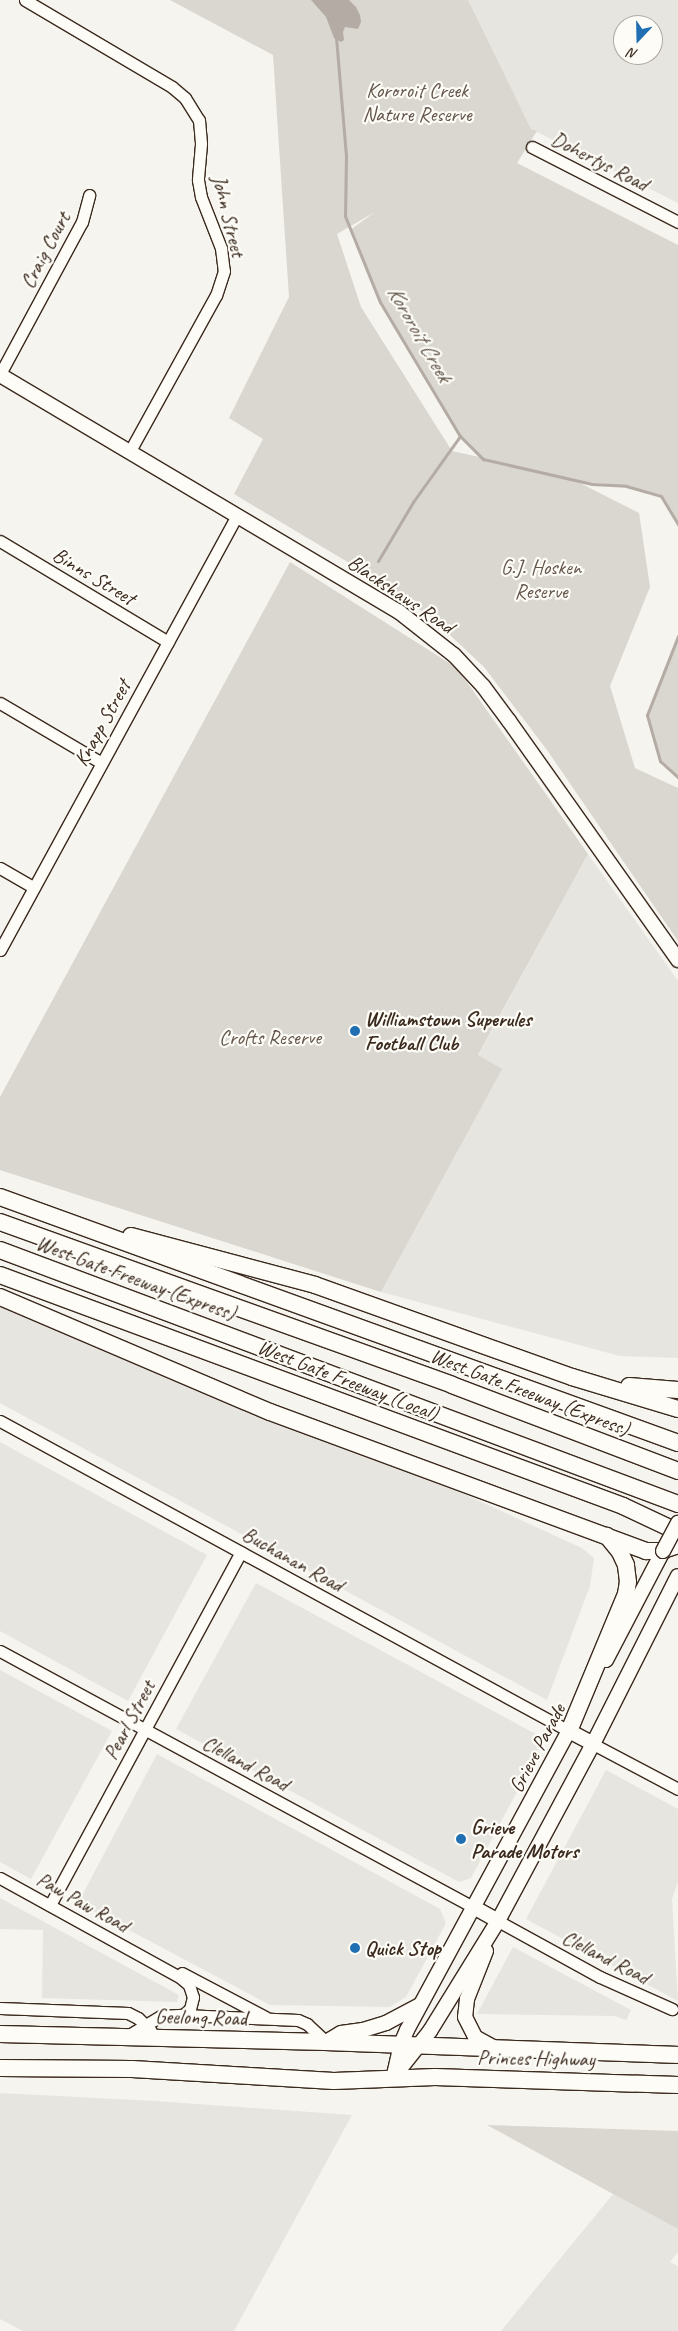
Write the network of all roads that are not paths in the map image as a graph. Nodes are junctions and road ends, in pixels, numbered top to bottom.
1 (25, 0) edge
2 (532, 147) dead end
3 (89, 195) dead end
4 (678, 222) edge
5 (0, 374) edge
6 (130, 452) junction
7 (237, 515) junction
8 (0, 541) edge
9 (168, 642) junction
10 (0, 703) edge
11 (102, 763) junction
12 (0, 868) edge
13 (34, 888) junction
14 (0, 950) edge
15 (678, 960) edge
16 (0, 1197) edge
17 (0, 1222) edge
18 (75, 1224) junction
19 (0, 1250) edge
20 (0, 1275) edge
21 (0, 1297) edge
22 (572, 1377) junction
23 (678, 1390) edge
24 (678, 1409) edge
25 (0, 1421) edge
26 (678, 1443) edge
27 (678, 1471) edge
28 (678, 1504) edge
29 (623, 1506) junction
30 (678, 1524) edge
31 (678, 1532) edge
32 (607, 1536) junction
33 (670, 1549) edge
34 (241, 1552) junction
35 (678, 1576) edge
36 (0, 1651) edge
37 (145, 1729) junction
38 (569, 1731) junction
39 (593, 1744) junction
40 (678, 1789) edge
41 (0, 1878) edge
42 (50, 1905) junction
43 (475, 1908) junction
44 (498, 1921) junction
45 (148, 1959) junction
46 (422, 2004) junction
47 (0, 2008) edge
48 (672, 2009) dead end
49 (183, 2015) junction
50 (268, 2019) junction
51 (146, 2026) junction
52 (0, 2034) edge
53 (122, 2037) junction
54 (160, 2038) junction
55 (326, 2042) junction
56 (401, 2044) junction
57 (419, 2045) junction
58 (493, 2047) junction
59 (678, 2055) edge
60 (0, 2068) edge
61 (392, 2079) junction
62 (678, 2085) edge

1 - 6 street, John Street
2 - 4 street, Dohertys Road
3 - 5 street, Craig Court
5 - 6 main road, Blackshaws Road
6 - 7 main road, Blackshaws Road
7 - 9 street, Knapp Street
7 - 15 main road, Blackshaws Road
8 - 9 street, Binns Street
9 - 11 street, Knapp Street
10 - 11 street
11 - 13 street, Knapp Street
12 - 13 street
13 - 14 street, Knapp Street
16 - 18 highway
17 - 27 highway, West Gate Freeway (Express)
18 - 22 highway
18 - 26 highway
19 - 28 highway, West Gate Freeway (Express)
20 - 29 highway, West Gate Freeway (Local)
21 - 32 highway
22 - 23 highway
22 - 24 highway
25 - 34 street, Buchanan Road
29 - 30 highway
29 - 31 highway, West Gate Freeway (Local)
30 - 33 main road, Grieve Parade, bridge
32 - 33 highway
32 - 38 highway
33 - 38 main road, Grieve Parade
34 - 37 street, Pearl Street
34 - 38 street, Buchanan Road
35 - 39 main road
36 - 37 street, Clelland Road
37 - 42 street, Pearl Street
37 - 43 street, Clelland Road
38 - 39 main road
38 - 43 main road, Grieve Parade
39 - 40 street
39 - 44 main road
41 - 42 street, Paw Paw Road
42 - 45 street, Paw Paw Road
43 - 44 main road
43 - 46 main road, Grieve Parade
44 - 48 street, Clelland Road
44 - 57 main road
44 - 58 main road
45 - 49 street, Paw Paw Road
45 - 50 street, Paw Paw Road
46 - 55 main road
46 - 56 main road, Grieve Parade
47 - 51 street
49 - 50 street
49 - 51 street
50 - 55 street
51 - 53 street
51 - 54 street
52 - 53 highway, Geelong Road
53 - 54 highway, Geelong Road
54 - 55 highway, Geelong Road
55 - 56 highway, Geelong Road
56 - 57 highway, Princes Highway
56 - 61 main road, Grieve Parade
57 - 58 highway, Princes Highway
57 - 61 main road
58 - 59 highway, Princes Highway
60 - 61 highway
61 - 62 highway, Princes Highway

